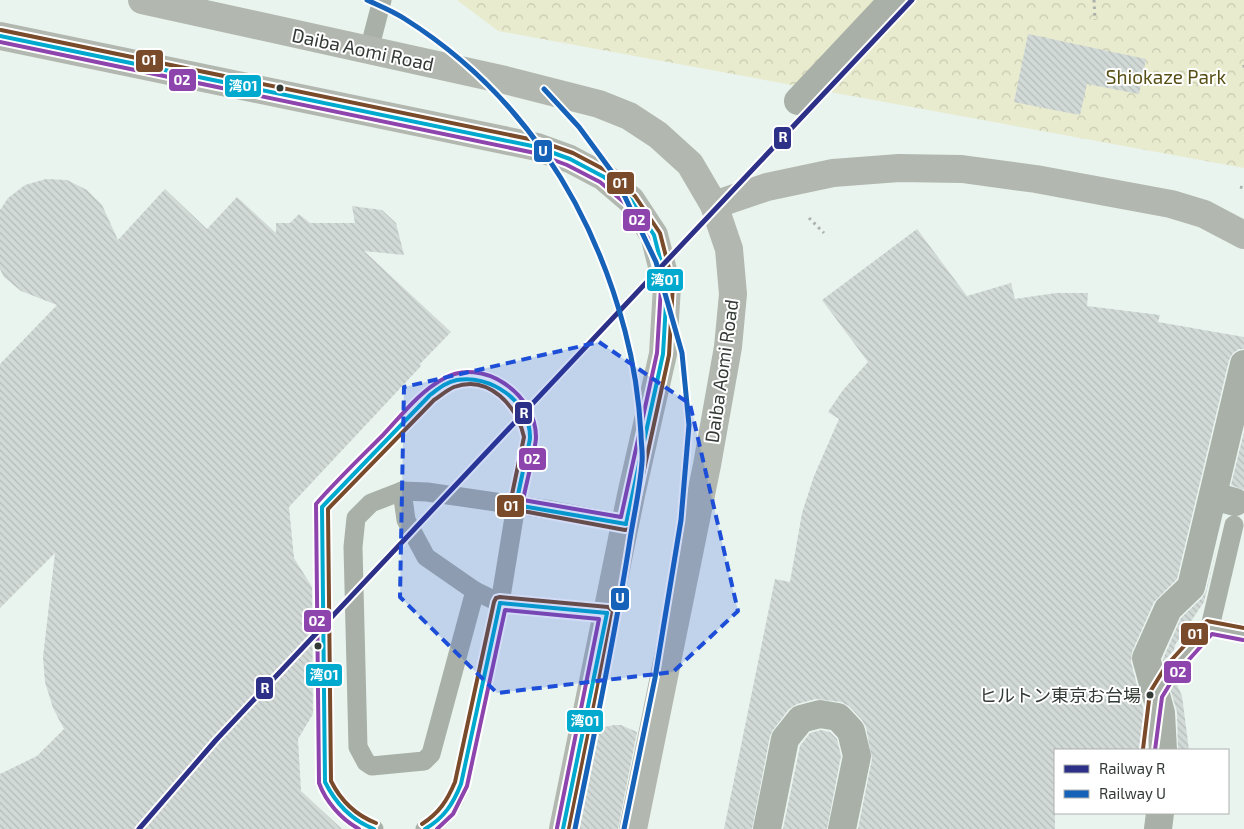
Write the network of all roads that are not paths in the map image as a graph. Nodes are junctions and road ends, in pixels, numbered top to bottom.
1 (142, 0) edge
2 (382, 0) edge
3 (893, 0) edge
4 (0, 36) edge
5 (369, 50) junction
6 (798, 101) dead end
7 (714, 205) junction
8 (1244, 235) edge
9 (1244, 364) edge
10 (402, 491) junction
11 (516, 506) junction
12 (1227, 508) junction
13 (626, 524) junction
14 (474, 591) junction
15 (500, 602) junction
16 (607, 613) junction
17 (1210, 627) junction
18 (1244, 634) edge
19 (1171, 670) dead end
20 (1163, 749) edge
21 (1160, 814) edge
22 (374, 829) edge
23 (425, 829) edge
24 (563, 829) edge
25 (633, 829) edge
26 (767, 829) edge
27 (842, 829) edge
28 (1158, 829) edge

1 - 5 main road, Daiba Aomi Road
2 - 5 lane
3 - 6 street
4 - 13 main road
5 - 7 main road, Daiba Aomi Road
7 - 8 main road
7 - 25 main road, Daiba Aomi Road
9 - 12 street
10 - 11 lane
10 - 14 lane
10 - 14 lane
11 - 13 lane
11 - 15 lane
11 - 22 lane
12 - 17 lane
12 - 20 street
13 - 16 main road
14 - 15 lane
15 - 16 lane
15 - 23 lane
16 - 24 main road
17 - 18 lane
17 - 19 lane
21 - 28 street
26 - 27 street

